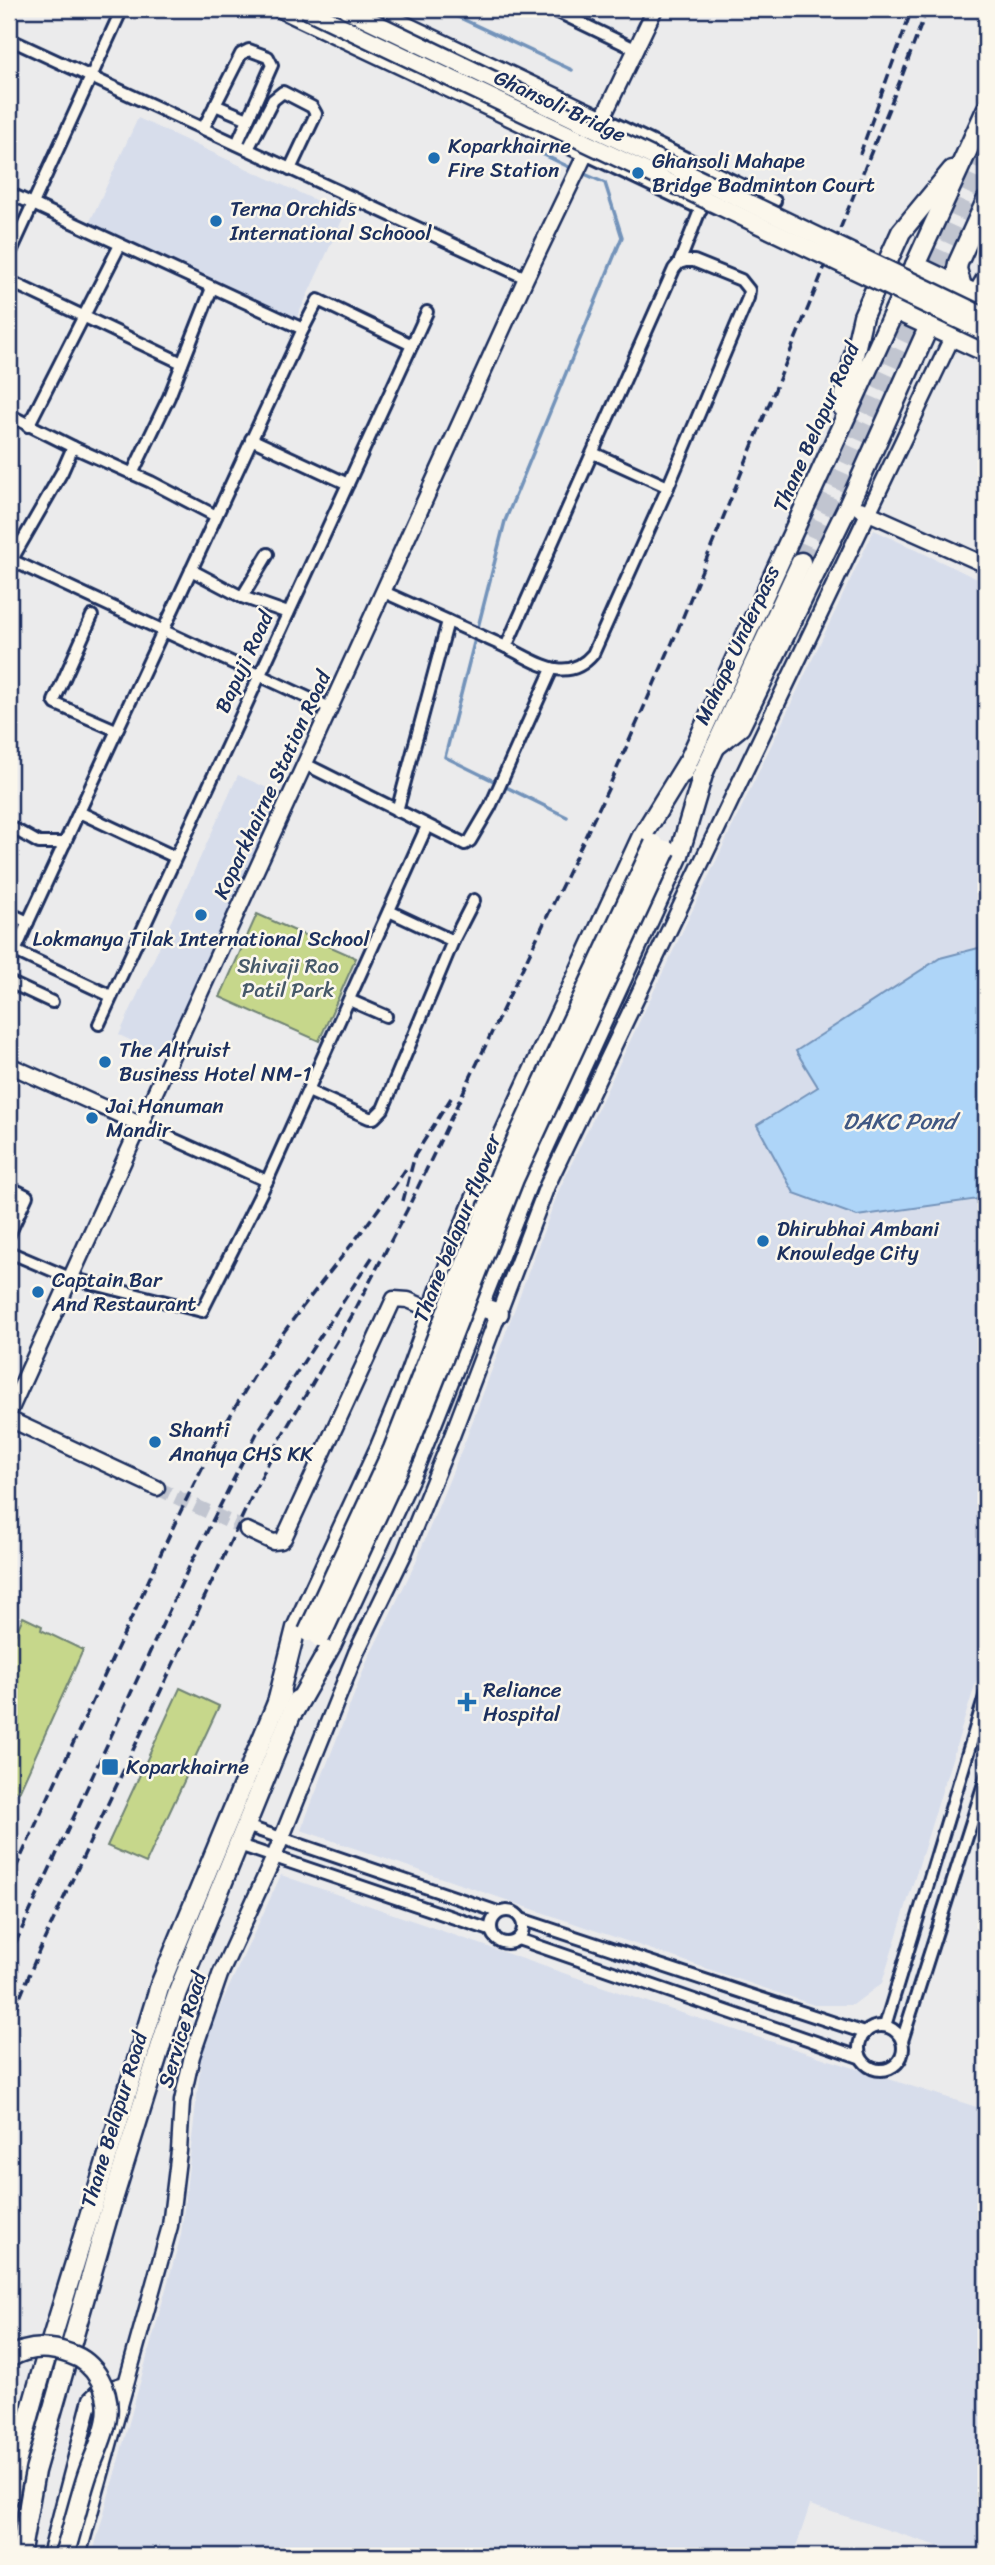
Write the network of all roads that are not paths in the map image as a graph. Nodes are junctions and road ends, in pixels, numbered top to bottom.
1 (122, 9) edge
2 (278, 9) edge
3 (305, 9) edge
4 (346, 9) edge
5 (374, 9) edge
6 (552, 9) edge
7 (656, 9) edge
8 (9, 39) edge
9 (637, 50) junction
10 (91, 76) junction
11 (215, 105) junction
12 (986, 110) edge
13 (603, 118) junction
14 (248, 119) junction
15 (203, 129) junction
16 (237, 144) junction
17 (248, 149) junction
18 (967, 152) junction
19 (580, 164) junction
20 (290, 169) junction
21 (714, 171) junction
22 (9, 193) edge
23 (775, 201) dead end
24 (986, 201) edge
25 (32, 204) junction
26 (701, 209) junction
27 (120, 245) junction
28 (9, 256) edge
29 (679, 262) junction
30 (915, 265) junction
31 (986, 275) edge
32 (526, 278) junction
33 (9, 281) edge
34 (212, 288) junction
35 (974, 293) edge
36 (895, 310) junction
37 (427, 312) dead end
38 (84, 314) junction
39 (986, 317) edge
40 (929, 326) junction
41 (303, 329) junction
42 (986, 333) edge
43 (953, 336) junction
44 (412, 345) junction
45 (986, 352) edge
46 (182, 363) junction
47 (9, 415) edge
48 (28, 426) junction
49 (251, 439) junction
50 (835, 441) junction
51 (73, 447) junction
52 (593, 453) junction
53 (132, 474) junction
54 (348, 484) junction
55 (668, 487) junction
56 (849, 504) junction
57 (867, 512) junction
58 (216, 516) junction
59 (268, 554) dead end
60 (10, 560) edge
61 (801, 562) tunnel mouth
62 (986, 565) edge
63 (191, 570) junction
64 (384, 592) junction
65 (242, 597) junction
66 (288, 613) junction
67 (92, 616) dead end
68 (448, 621) junction
69 (163, 631) junction
70 (506, 647) junction
71 (552, 669) junction
72 (259, 675) junction
73 (331, 708) junction
74 (116, 730) junction
75 (715, 747) junction
76 (687, 763) junction
77 (305, 764) junction
78 (704, 771) junction
79 (397, 811) junction
80 (79, 813) junction
81 (427, 826) junction
82 (9, 827) edge
83 (65, 843) junction
84 (660, 847) junction
85 (175, 857) junction
86 (474, 900) dead end
87 (389, 911) junction
88 (9, 913) edge
89 (28, 922) junction
90 (453, 941) junction
91 (15, 951) junction
92 (9, 965) edge
93 (9, 982) edge
94 (111, 996) junction
95 (349, 1000) junction
96 (52, 1002) dead end
97 (386, 1016) dead end
98 (99, 1024) dead end
99 (9, 1065) edge
100 (308, 1091) junction
101 (141, 1124) junction
102 (267, 1181) junction
103 (9, 1187) edge
104 (9, 1234) edge
105 (9, 1252) edge
106 (70, 1279) junction
107 (439, 1292) junction
108 (478, 1306) junction
109 (432, 1311) junction
110 (499, 1313) junction
111 (471, 1325) junction
112 (492, 1332) junction
113 (9, 1413) edge
114 (9, 1419) edge
115 (158, 1488) tunnel mouth
116 (247, 1530) tunnel mouth
117 (314, 1635) junction
118 (986, 1693) edge
119 (276, 1703) junction
120 (294, 1711) junction
121 (986, 1777) edge
122 (246, 1826) junction
123 (281, 1838) junction
124 (239, 1844) junction
125 (274, 1857) junction
126 (498, 1912) junction
127 (521, 1919) junction
128 (490, 1930) junction
129 (518, 1939) junction
130 (885, 2026) junction
131 (865, 2033) junction
132 (902, 2041) junction
133 (859, 2057) junction
134 (9, 2358) edge
135 (125, 2384) junction
136 (9, 2497) edge
137 (20, 2556) edge
138 (50, 2556) edge
139 (65, 2556) edge
140 (78, 2556) edge

1 - 10 street
2 - 19 street
3 - 42 main road, Ghansoli Bridge, bridge
4 - 39 main road, Ghansoli Bridge, bridge
5 - 13 street
6 - 9 street
7 - 9 street, Koparkhairne Station Road
8 - 10 street
9 - 13 street, Koparkhairne Station Road
10 - 15 street
10 - 25 street
11 - 14 street
11 - 14 street
11 - 15 street
12 - 18 main road, Thane Belapur Road
13 - 19 street, Koparkhairne Station Road
13 - 21 street
14 - 16 street
15 - 16 street
16 - 17 street
17 - 20 street
17 - 20 street
18 - 30 main road, Thane Belapur Road
18 - 50 main road
19 - 26 street
19 - 32 street, Koparkhairne Station Road
20 - 32 street
21 - 23 street
21 - 26 street
22 - 25 street
24 - 35 main road
25 - 27 street
25 - 28 street
26 - 29 street
27 - 34 street
27 - 38 street
29 - 52 street
29 - 55 street
30 - 35 main road
30 - 36 main road, Thane Belapur Road
31 - 35 street, Service Road
32 - 64 street, Koparkhairne Station Road
33 - 38 street
34 - 41 street
34 - 46 street
35 - 43 street, Service Road
36 - 40 main road
36 - 50 main road, Thane Belapur Road
37 - 44 street, Bapuji Road
38 - 46 street
38 - 48 street
40 - 43 main road
40 - 56 main road
41 - 44 street
41 - 49 street
43 - 45 main road
43 - 57 street, Service Road
44 - 54 street, Bapuji Road
46 - 53 street
47 - 48 street
48 - 51 street
49 - 54 street
49 - 58 street
50 - 76 main road, Thane Belapur Road
51 - 53 street
51 - 60 street
52 - 55 street
52 - 70 street
53 - 58 street
54 - 66 street, Bapuji Road
55 - 71 street
56 - 57 street
56 - 75 main road
57 - 62 street
57 - 110 street, Service Road
58 - 63 street
59 - 65 street
60 - 69 street
61 - 75 main road, Mahape Underpass
63 - 65 street
63 - 69 street
64 - 68 street
64 - 73 street, Koparkhairne Station Road
65 - 66 street
66 - 72 street, Bapuji Road
67 - 74 street
68 - 70 street
68 - 79 street
69 - 72 street
69 - 74 street
70 - 71 street
71 - 81 street
72 - 73 street
72 - 85 street, Bapuji Road
73 - 77 street, Koparkhairne Station Road
74 - 80 street
75 - 78 main road
76 - 84 main road
76 - 107 main road
77 - 79 street
77 - 101 street, Koparkhairne Station Road
78 - 84 main road
78 - 108 main road
79 - 81 street
80 - 83 street
80 - 85 street
81 - 87 street
82 - 83 street
83 - 89 street
84 - 117 main road, Thane belapur flyover, bridge
85 - 94 street, Bapuji Road
86 - 90 street
87 - 90 street
87 - 95 street
88 - 89 street
89 - 91 street
90 - 100 street
91 - 92 street
91 - 94 street
93 - 96 street
94 - 98 street, Bapuji Road
95 - 97 street
95 - 100 street
99 - 101 street
100 - 102 street
101 - 102 street
101 - 106 street, Koparkhairne Station Road
102 - 106 street
103 - 104 street
105 - 106 street
106 - 113 street, Koparkhairne Station Road
107 - 108 main road
107 - 109 main road
108 - 110 main road
108 - 111 main road
109 - 111 street
109 - 116 street
109 - 119 main road
110 - 112 street, Service Road
111 - 112 street
111 - 120 main road
112 - 123 street, Service Road
114 - 115 street
117 - 119 main road
117 - 120 main road
118 - 130 street
119 - 136 main road, Thane Belapur Road
120 - 122 main road, Thane Belapur Road
121 - 132 street
122 - 123 street
122 - 124 main road, Thane Belapur Road
123 - 125 street, Service Road
123 - 126 street
124 - 125 street
124 - 137 main road, Thane Belapur Road
125 - 128 street
125 - 135 street, Service Road
126 - 127 street
126 - 128 street
127 - 129 street
127 - 131 street
128 - 129 street
129 - 133 street
130 - 131 street
130 - 132 street
131 - 133 street
132 - 133 street
134 - 139 main road, bridge
135 - 138 street
135 - 140 street, Service Road

